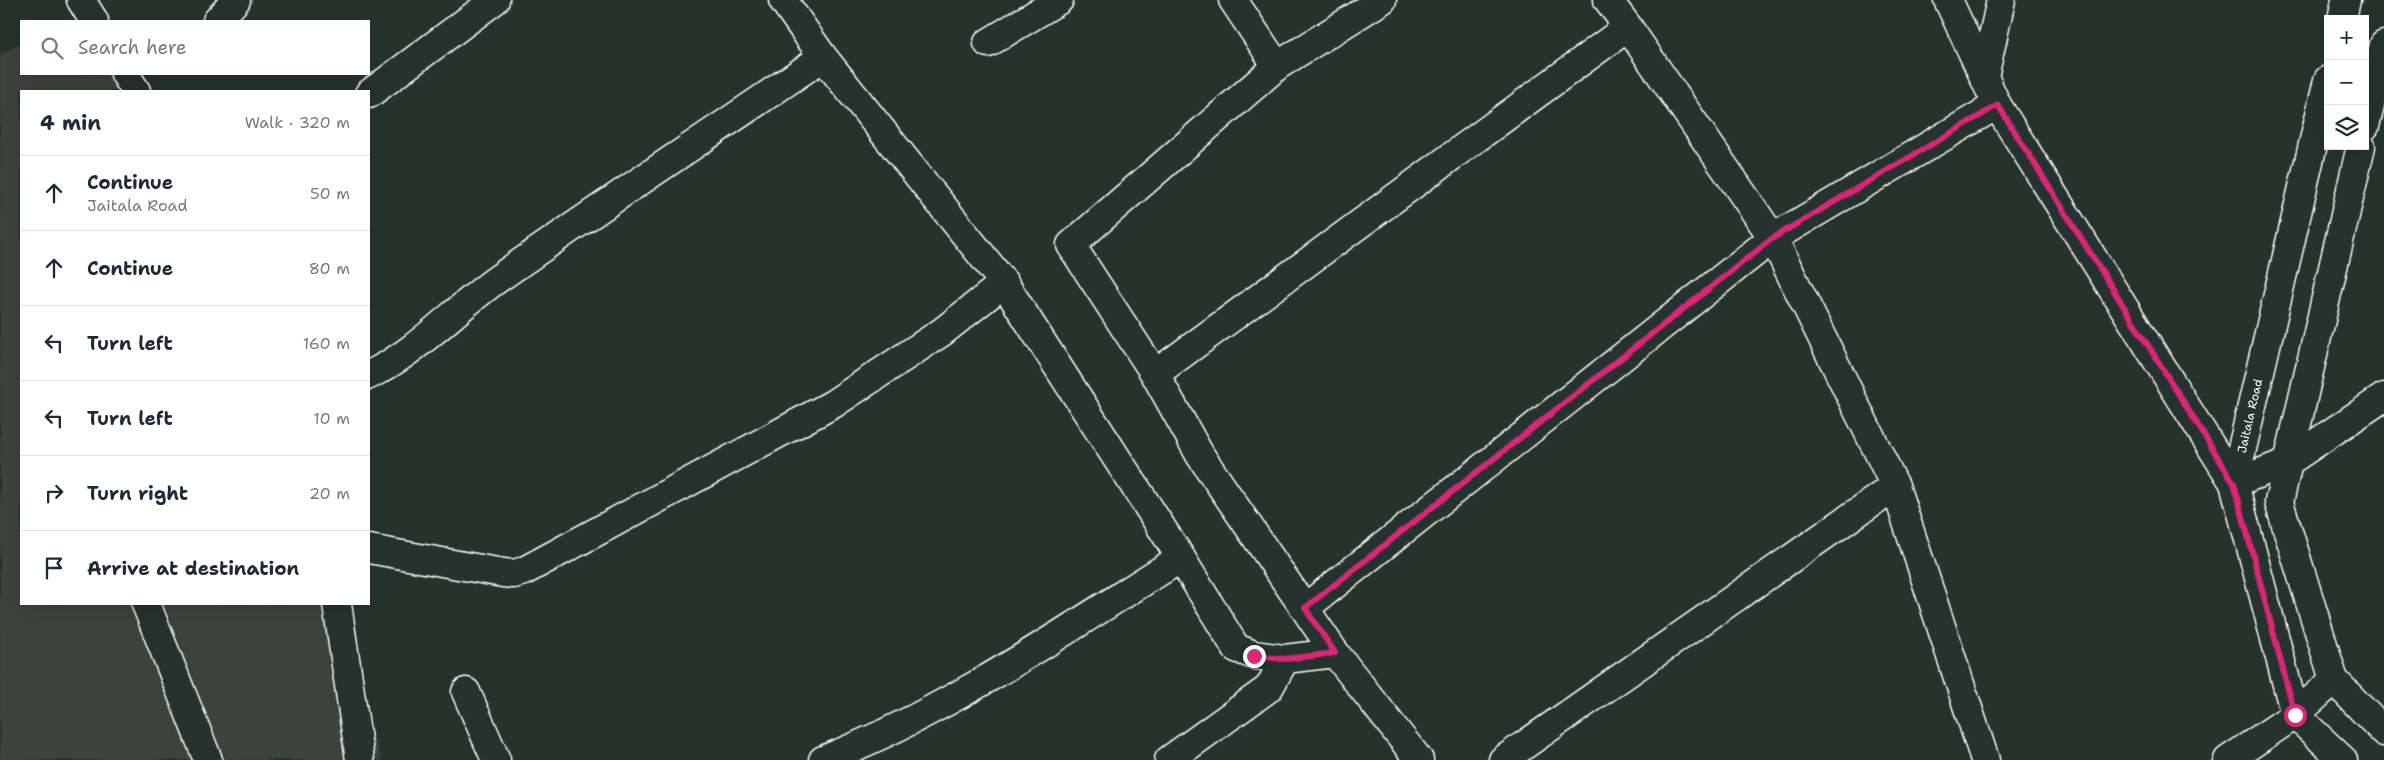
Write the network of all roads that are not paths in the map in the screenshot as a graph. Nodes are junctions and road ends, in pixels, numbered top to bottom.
1 (81, 0) edge
2 (236, 0) edge
3 (496, 0) edge
4 (783, 0) edge
5 (1060, 0) edge
6 (1233, 0) edge
7 (1382, 0) edge
8 (1608, 0) edge
9 (1948, 0) edge
10 (2001, 0) edge
11 (2346, 0) edge
12 (2343, 15) edge
13 (93, 20) edge
14 (218, 20) edge
15 (1628, 27) junction
16 (988, 43) dead end
17 (2384, 45) edge
18 (823, 57) junction
19 (1277, 66) junction
20 (1984, 77) junction
21 (370, 93) edge
22 (2324, 97) edge
23 (1998, 105) junction
24 (2369, 109) edge
25 (2360, 150) edge
26 (1773, 238) junction
27 (1004, 283) junction
28 (370, 374) edge
29 (1155, 374) junction
30 (2384, 397) edge
31 (2288, 462) junction
32 (2234, 483) junction
33 (1895, 486) junction
34 (370, 549) edge
35 (1181, 558) junction
36 (146, 605) edge
37 (337, 605) edge
38 (1305, 608) junction
39 (1335, 653) junction
40 (1285, 659) junction
41 (2334, 680) junction
42 (466, 692) dead end
43 (2295, 715) junction
44 (2384, 732) edge
45 (208, 760) edge
46 (360, 760) edge
47 (496, 760) edge
48 (823, 760) edge
49 (1169, 760) edge
50 (1419, 760) edge
51 (1503, 760) edge
52 (1985, 760) edge
53 (2228, 760) edge
54 (2343, 760) edge

1 - 13 street
2 - 14 street
3 - 21 street
4 - 18 street
5 - 16 street
6 - 19 street
7 - 19 street
8 - 15 street
9 - 20 street
10 - 20 street
11 - 12 street
15 - 26 street
15 - 29 street
17 - 24 street
18 - 27 street
18 - 28 street
19 - 29 street
20 - 23 street
22 - 32 street, Jaitala Road
23 - 26 street
23 - 32 street
25 - 31 street
26 - 33 street
26 - 38 street
27 - 34 street
27 - 35 street
29 - 38 street
30 - 31 street
31 - 32 street
31 - 41 street
32 - 43 street, Jaitala Road
33 - 51 street
33 - 52 street
35 - 40 street
35 - 48 street
36 - 45 street
37 - 46 street
38 - 39 street
39 - 40 street
39 - 50 street
40 - 49 street
41 - 43 street
41 - 44 street
42 - 47 street
43 - 53 street
43 - 54 street

